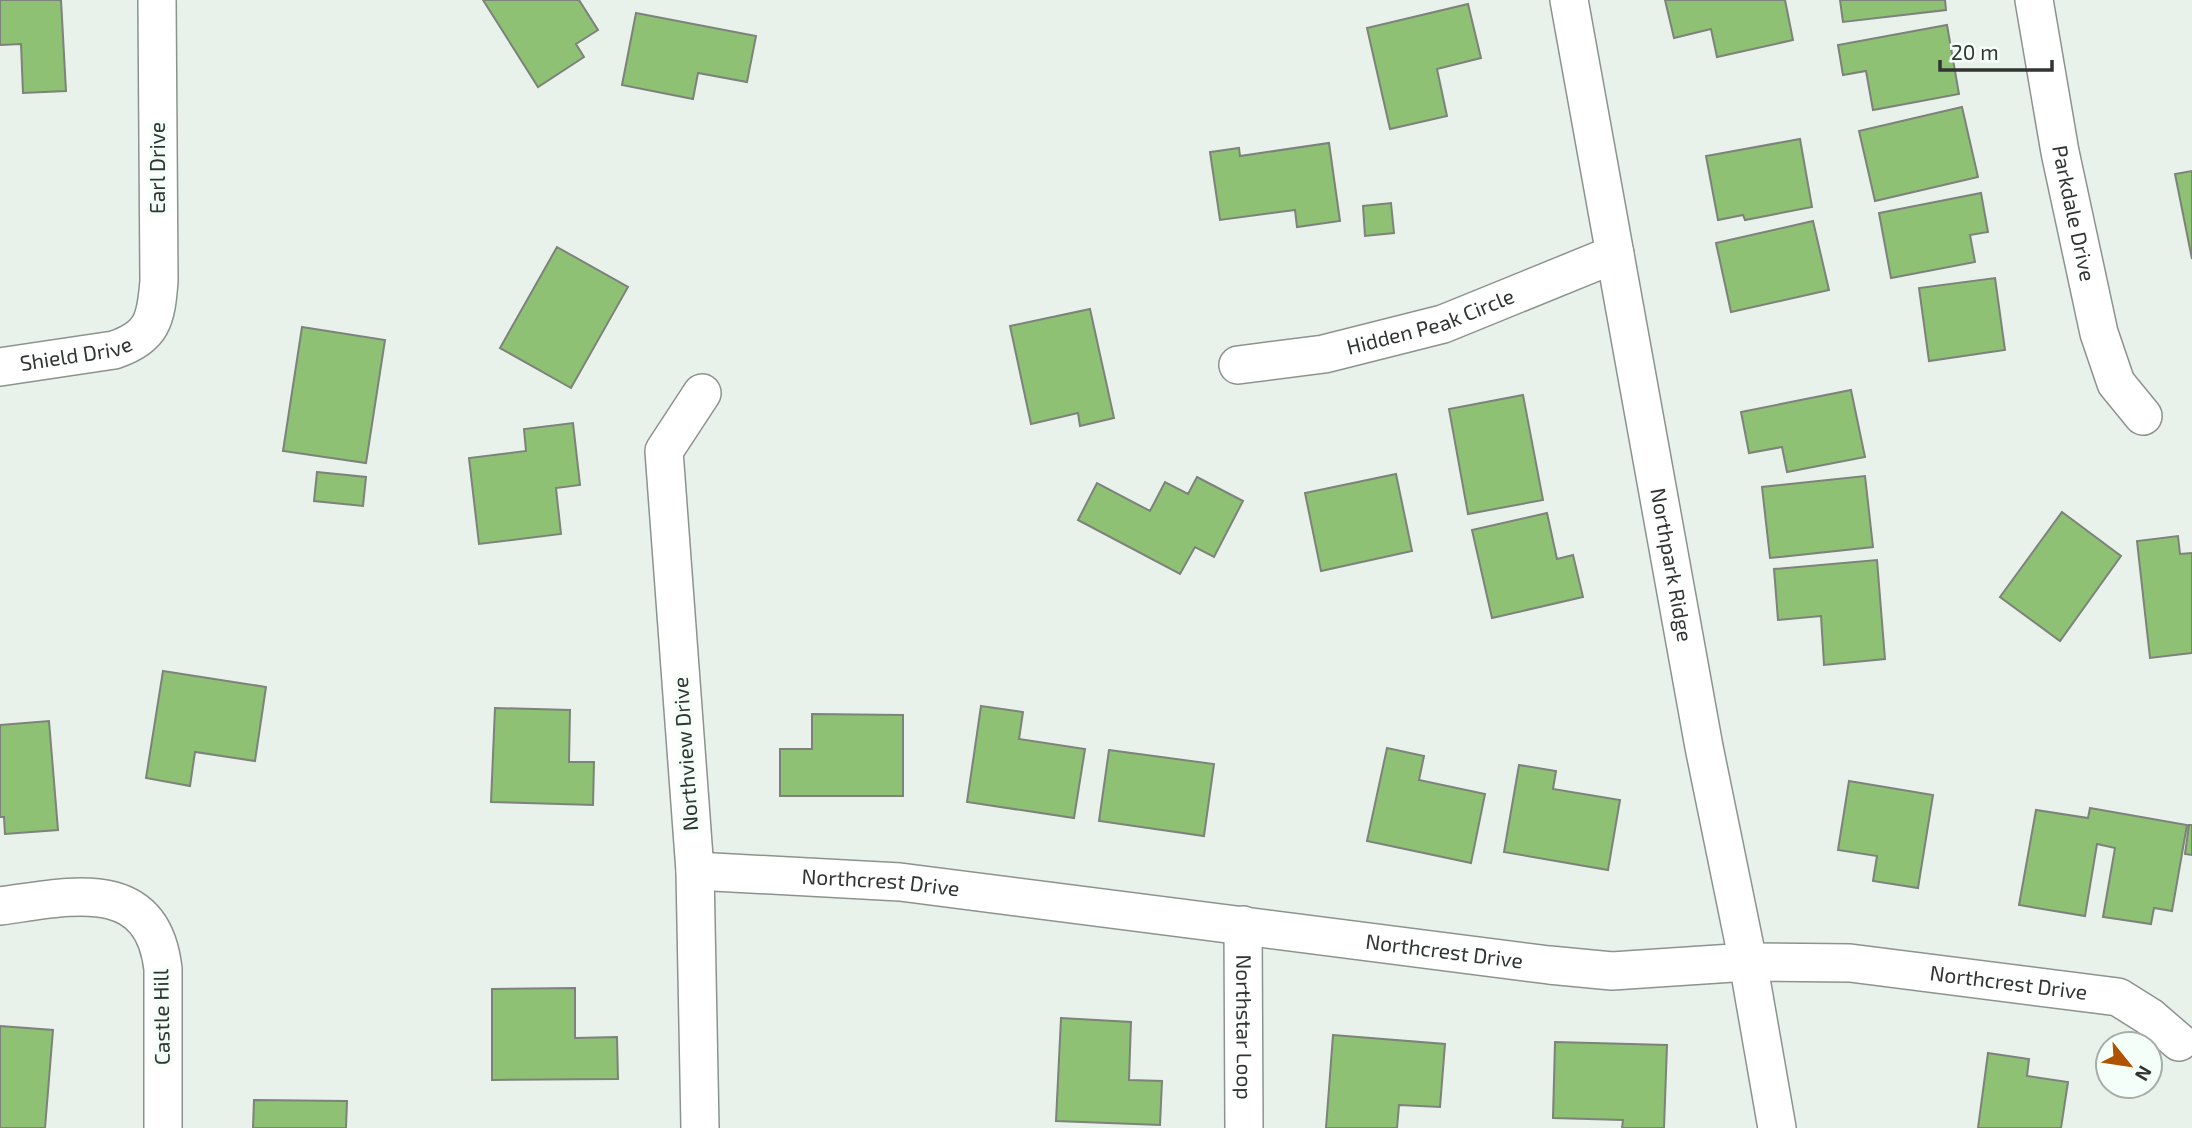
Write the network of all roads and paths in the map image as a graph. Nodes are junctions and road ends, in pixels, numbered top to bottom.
1 (157, 0) edge
2 (1569, 0) edge
3 (2034, 0) edge
4 (1615, 254) junction
5 (147, 333) joint
6 (1238, 365) dead end
7 (0, 367) edge
8 (702, 393) dead end
9 (2143, 416) dead end
10 (695, 872) junction
11 (0, 906) edge
12 (1243, 925) junction
13 (1748, 962) junction
14 (2179, 1042) dead end
15 (163, 1128) edge
16 (700, 1128) edge
17 (1244, 1128) edge
18 (1777, 1128) edge

1 - 5 street, Earl Drive
2 - 4 street, Northpark Ridge
3 - 9 street, Parkdale Drive
4 - 6 street, Hidden Peak Circle
4 - 13 street, Northpark Ridge
5 - 7 street, Shield Drive
8 - 10 street, Northview Drive
10 - 12 street, Northcrest Drive
10 - 16 street, Northview Drive
11 - 15 street, Castle Hill
12 - 13 street, Northcrest Drive
12 - 17 street, Northstar Loop
13 - 14 street, Northcrest Drive
13 - 18 street, Northpark Ridge

